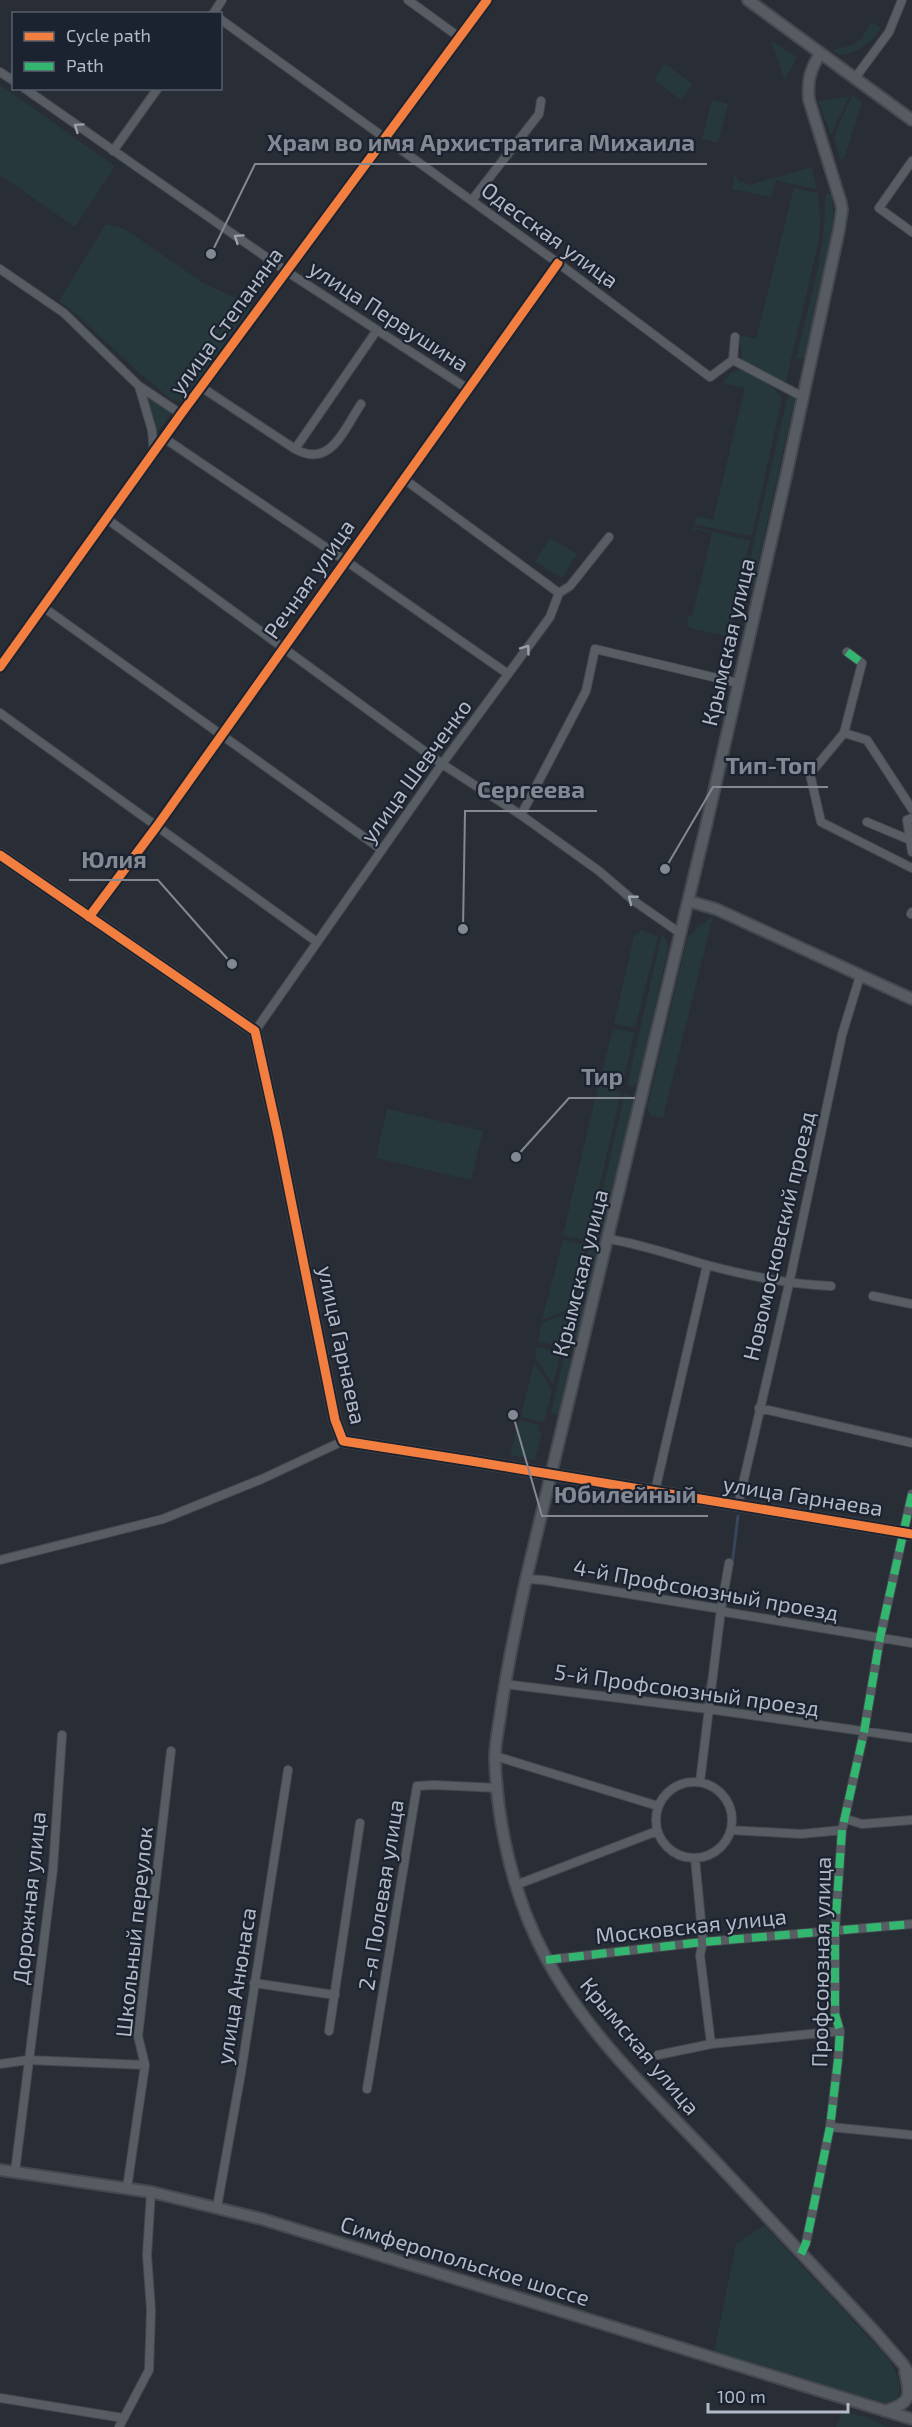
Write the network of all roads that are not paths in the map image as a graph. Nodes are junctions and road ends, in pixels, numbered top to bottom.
1 (408, 0) edge
2 (487, 0) edge
3 (902, 0) edge
4 (751, 1) edge
5 (222, 20) edge
6 (459, 37) junction
7 (820, 54) junction
8 (855, 78) junction
9 (27, 90) edge
10 (157, 90) edge
11 (541, 101) dead end
12 (912, 120) edge
13 (385, 139) junction
14 (113, 152) junction
15 (912, 160) edge
16 (471, 200) junction
17 (912, 232) edge
18 (558, 263) junction
19 (0, 269) edge
20 (286, 271) junction
21 (378, 330) junction
22 (735, 337) dead end
23 (733, 360) junction
24 (139, 386) junction
25 (201, 387) junction
26 (468, 389) junction
27 (803, 397) junction
28 (362, 404) dead end
29 (181, 414) junction
30 (164, 438) junction
31 (295, 449) junction
32 (154, 453) junction
33 (404, 479) junction
34 (107, 519) junction
35 (609, 537) dead end
36 (346, 561) junction
37 (559, 593) junction
38 (43, 607) junction
39 (283, 649) junction
40 (847, 652) dead end
41 (0, 668) edge
42 (508, 674) junction
43 (738, 683) junction
44 (0, 713) edge
45 (844, 733) junction
46 (223, 734) junction
47 (442, 764) junction
48 (912, 809) edge
49 (522, 815) junction
50 (912, 818) edge
51 (867, 822) dead end
52 (157, 826) junction
53 (910, 840) junction
54 (382, 850) junction
55 (912, 852) edge
56 (0, 855) edge
57 (912, 868) edge
58 (688, 900) junction
59 (89, 917) junction
60 (680, 933) junction
61 (317, 942) junction
62 (860, 976) junction
63 (912, 999) edge
64 (255, 1031) junction
65 (608, 1239) junction
66 (707, 1265) junction
67 (789, 1284) junction
68 (831, 1286) dead end
69 (873, 1296) dead end
70 (912, 1304) edge
71 (759, 1408) junction
72 (343, 1442) junction
73 (912, 1443) edge
74 (551, 1474) junction
75 (655, 1491) junction
76 (912, 1494) edge
77 (738, 1505) junction
78 (907, 1534) edge
79 (0, 1560) edge
80 (729, 1563) dead end
81 (526, 1579) junction
82 (721, 1609) junction
83 (880, 1638) junction
84 (912, 1644) edge
85 (504, 1683) junction
86 (708, 1709) junction
87 (864, 1732) junction
88 (62, 1735) dead end
89 (912, 1738) edge
90 (171, 1751) dead end
91 (495, 1756) junction
92 (288, 1770) dead end
93 (700, 1782) junction
94 (498, 1788) junction
95 (658, 1806) junction
96 (846, 1819) junction
97 (912, 1820) edge
98 (360, 1823) dead end
99 (731, 1830) junction
100 (842, 1830) junction
101 (657, 1831) junction
102 (695, 1858) junction
103 (516, 1885) junction
104 (912, 1924) edge
105 (836, 1930) junction
106 (703, 1942) junction
107 (546, 1960) junction
108 (254, 1983) junction
109 (335, 1995) junction
110 (329, 2031) dead end
111 (840, 2031) junction
112 (711, 2044) junction
113 (658, 2055) dead end
114 (28, 2060) junction
115 (0, 2064) edge
116 (145, 2065) junction
117 (368, 2088) dead end
118 (830, 2127) junction
119 (912, 2135) edge
120 (0, 2170) edge
121 (15, 2172) junction
122 (127, 2188) junction
123 (151, 2192) junction
124 (217, 2207) junction
125 (801, 2254) junction
126 (903, 2365) junction
127 (912, 2375) edge
128 (912, 2379) edge
129 (0, 2398) edge
130 (882, 2410) junction
131 (123, 2418) junction
132 (912, 2419) edge
133 (119, 2427) edge
134 (908, 2427) edge

1 - 6 street
2 - 6 street, улица Степаняна
3 - 8 street
4 - 7 main road
5 - 13 street, Одесская улица
6 - 13 street, улица Степаняна
7 - 8 main road
7 - 27 main road, Крымская улица
8 - 12 main road
14 -> 9 street, улица Первушина
10 - 14 street
11 - 16 street
13 - 16 street, Одесская улица
13 - 20 street, улица Степаняна
20 -> 14 street, улица Первушина
15 - 17 street
16 - 18 street, Одесская улица
18 - 23 street, Одесская улица
18 - 26 street, Речная улица
19 - 24 street
20 - 21 street, улица Первушина
20 - 25 street, улица Степаняна
21 - 26 street, улица Первушина
21 - 31 street
22 - 23 street
23 - 27 street
24 - 29 street
24 - 32 street
25 - 29 street, улица Степаняна
25 - 31 street
26 - 33 street, Речная улица
27 - 43 main road, Крымская улица
28 - 31 street
29 - 30 street, улица Степаняна
30 - 32 street, улица Степаняна
30 - 36 street
32 - 34 street, улица Степаняна
33 - 36 street, Речная улица
33 - 37 street
34 - 38 street, улица Степаняна
34 - 39 street
35 - 37 street, улица Шевченко
36 - 39 street, Речная улица
36 - 42 street
42 -> 37 street, улица Шевченко
38 - 41 street, улица Степаняна
38 - 46 street
39 - 46 street, Речная улица
39 - 47 street
40 - 45 street
42 - 47 street, улица Шевченко
43 - 49 street
43 - 58 main road, Крымская улица
44 - 52 street
45 - 48 street
45 - 57 street
46 - 52 street, Речная улица
46 - 54 street
47 - 49 street
47 - 54 street, улица Шевченко
60 -> 49 street
50 - 53 street
51 - 53 street
52 - 59 street, Речная улица
52 - 61 street
53 - 55 street
54 - 61 street, улица Шевченко
56 - 59 main road
58 - 60 main road, Крымская улица
58 - 62 main road
59 - 64 main road
60 - 65 main road, Крымская улица
61 - 64 street, улица Шевченко
62 - 63 main road
62 - 67 street, Новомосковский проезд
64 - 72 main road, улица Гарнаева
65 - 66 street
65 - 74 main road, Крымская улица
66 - 67 street
66 - 75 street
67 - 68 street
67 - 71 street, Новомосковский проезд
69 - 70 street
71 - 73 street
71 - 77 street, Новомосковский проезд
72 - 74 main road, улица Гарнаева
72 - 79 street
74 - 75 main road, улица Гарнаева
74 - 81 main road, Крымская улица
75 - 77 main road, улица Гарнаева
76 - 78 street, Профсоюзная улица
77 - 78 main road, улица Гарнаева
78 - 83 street, Профсоюзная улица
80 - 82 street
81 - 82 street, 4-й Профсоюзный проезд
81 - 85 main road, Крымская улица
82 - 83 street, 4-й Профсоюзный проезд
82 - 86 street
83 - 84 street, 4-й Профсоюзный проезд
83 - 87 street, Профсоюзная улица
85 - 86 street, 5-й Профсоюзный проезд
85 - 91 main road, Крымская улица
86 - 87 street, 5-й Профсоюзный проезд
86 - 93 street
87 - 89 street, 5-й Профсоюзный проезд
87 - 96 street, Профсоюзная улица
88 - 114 street, Дорожная улица
90 - 116 street, Школьный переулок
91 - 94 main road, Крымская улица
91 - 95 street
92 - 108 street, улица Анюнаса
93 - 95 street
93 - 99 street
94 - 103 main road, Крымская улица
94 - 117 street, 2-я Полевая улица
95 - 101 street
96 - 97 street
96 - 100 street, Профсоюзная улица
98 - 109 street
99 - 100 street
99 - 102 street
100 - 105 street, Профсоюзная улица
101 - 102 street
101 - 103 street
102 - 106 street
103 - 107 main road, Крымская улица
104 - 105 street, Московская улица
105 - 106 street, Московская улица
105 - 111 street, Профсоюзная улица
106 - 107 street, Московская улица
106 - 112 street
107 - 125 main road, Крымская улица
108 - 109 street
108 - 124 street, улица Анюнаса
109 - 110 street
111 - 112 street
111 - 118 street, Профсоюзная улица
112 - 113 street
114 - 115 street
114 - 116 street
114 - 121 street, Дорожная улица
116 - 122 street, Школьный переулок
118 - 119 street
118 - 125 street, Профсоюзная улица
120 - 121 main road, Симферопольское шоссе
121 - 122 main road, Симферопольское шоссе
122 - 123 main road, Симферопольское шоссе
123 - 124 main road, Симферопольское шоссе
123 - 131 street
124 - 130 main road, Симферопольское шоссе
125 - 126 main road, Крымская улица
126 - 127 main road
126 - 128 main road, Крымская улица
126 - 130 main road
129 - 131 street
130 - 132 main road, Симферопольское шоссе
130 - 134 main road
131 - 133 street

